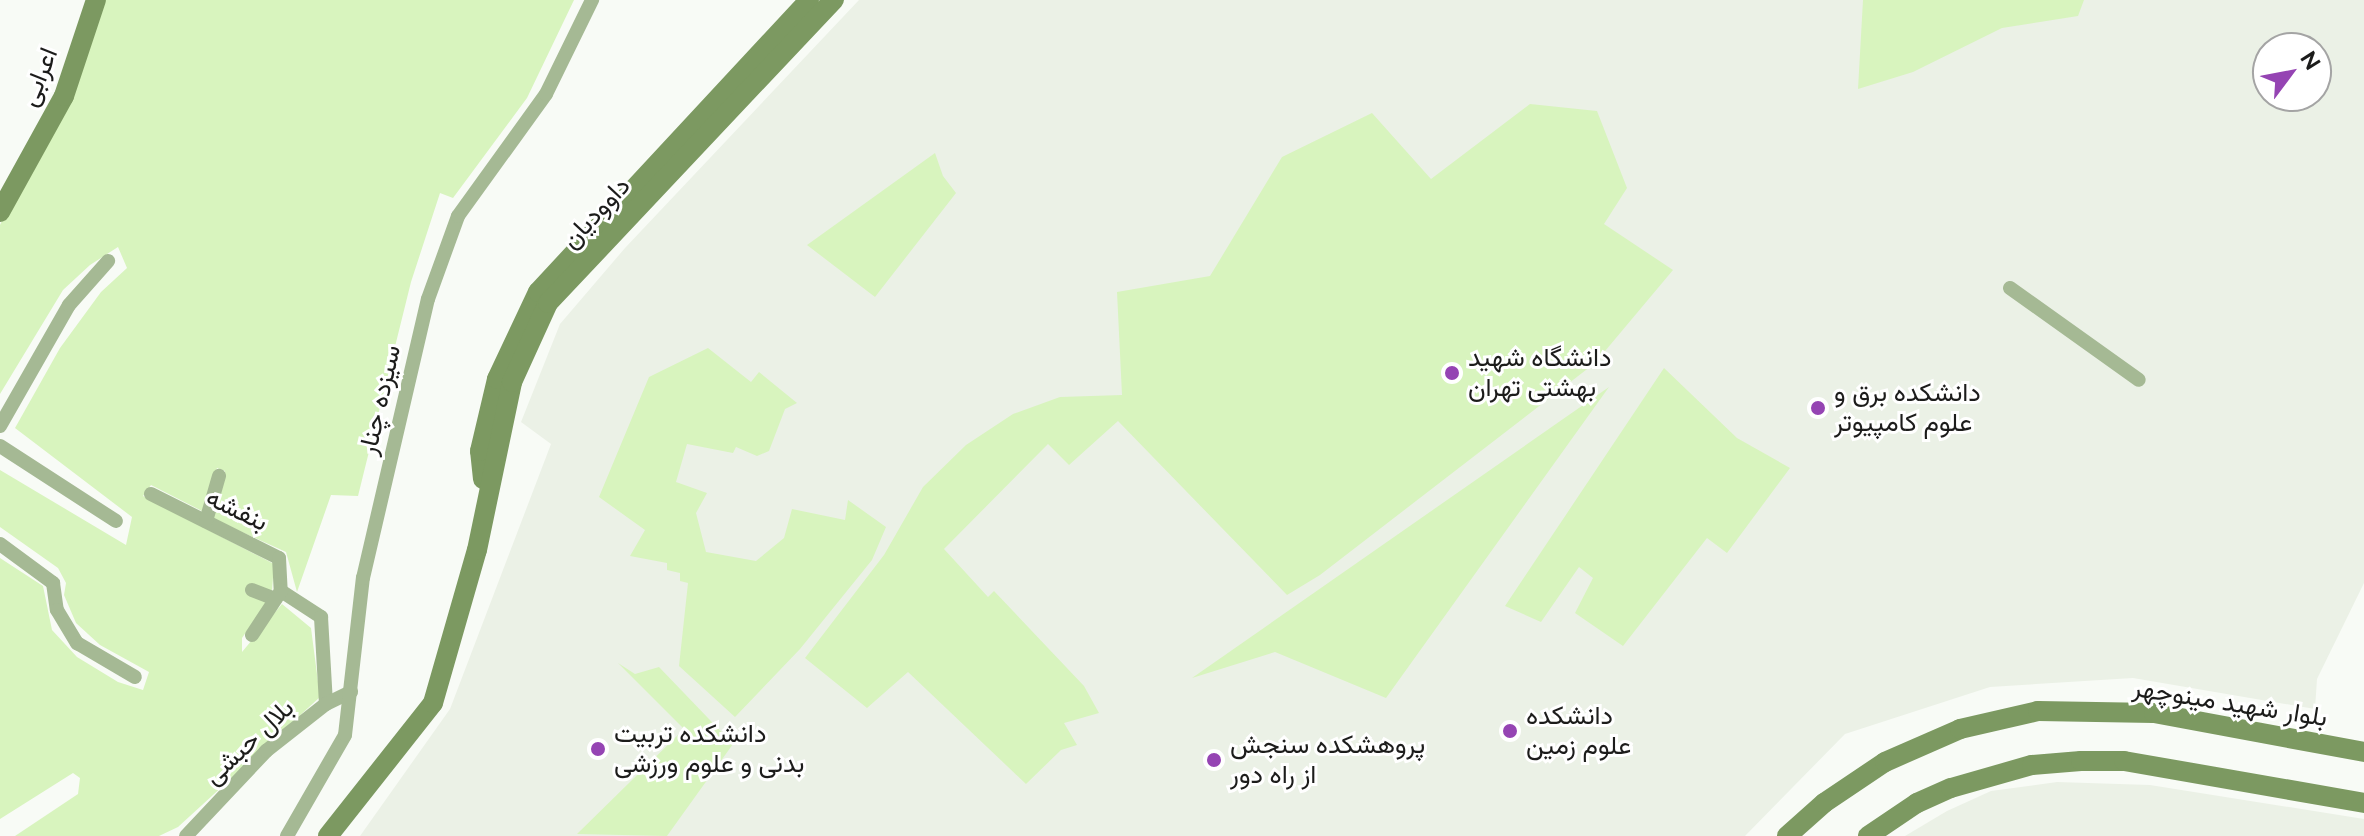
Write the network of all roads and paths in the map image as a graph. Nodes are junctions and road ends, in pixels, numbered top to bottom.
1 (96, 0) edge
2 (592, 0) edge
3 (809, 0) edge
4 (834, 0) edge
5 (0, 212) edge
6 (108, 261) dead end
7 (2010, 288) dead end
8 (2139, 380) dead end
9 (0, 426) edge
10 (0, 446) edge
11 (219, 476) dead end
12 (151, 494) dead end
13 (486, 511) junction
14 (116, 521) dead end
15 (206, 521) junction
16 (0, 544) edge
17 (252, 590) dead end
18 (278, 595) junction
19 (252, 635) dead end
20 (135, 677) dead end
21 (351, 692) junction
22 (326, 704) junction
23 (2364, 752) edge
24 (2364, 803) edge
25 (186, 836) edge
26 (287, 836) edge
27 (328, 836) edge
28 (1787, 836) edge
29 (1868, 836) edge

1 - 5 street, اعرابی
2 - 21 street, سیزده چنار
3 - 13 street, داوودیان
4 - 13 street, داوودیان
6 - 9 street
7 - 8 street
10 - 14 street
11 - 15 street
12 - 15 street, بنفشه
13 - 27 street, داوودیان
15 - 18 street, بنفشه
16 - 20 street
17 - 18 street
18 - 19 street
18 - 22 street
21 - 22 street, بلال حبشی
21 - 26 street, سیزده چنار
22 - 25 street, بلال حبشی
23 - 28 street, بلوار شهید مینوچهر
24 - 29 street

